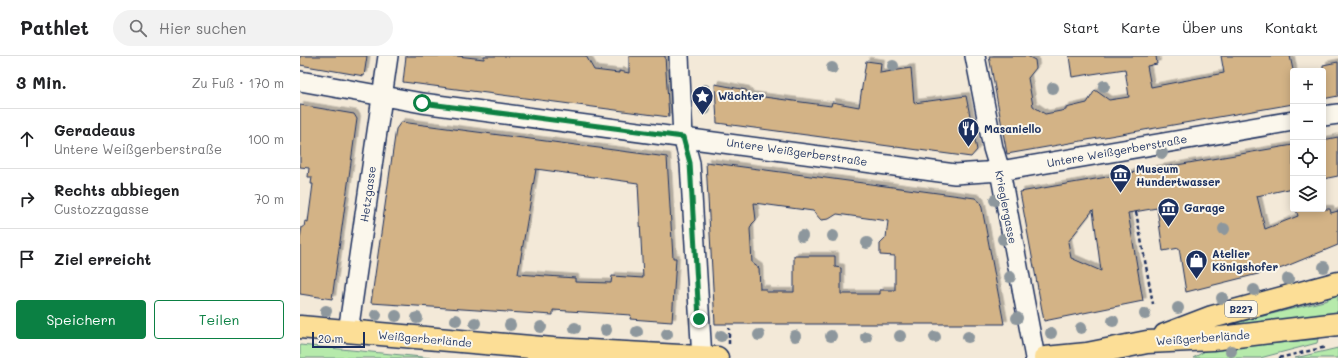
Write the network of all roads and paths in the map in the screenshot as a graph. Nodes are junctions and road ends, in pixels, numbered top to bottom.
1 (388, 56) edge
2 (679, 56) edge
3 (975, 56) edge
4 (300, 81) edge
5 (383, 94) junction
6 (1338, 114) edge
7 (1326, 116) edge
8 (1290, 122) edge
9 (683, 137) junction
10 (1000, 171) junction
11 (1136, 212) dead end
12 (1338, 284) edge
13 (1153, 304) dead end
14 (1338, 324) edge
15 (300, 327) edge
16 (348, 332) junction
17 (1146, 342) junction
18 (1331, 346) dead end
19 (702, 358) edge
20 (717, 358) edge
21 (1035, 358) edge
22 (1045, 358) edge
23 (1279, 358) edge

1 - 5 street, Hetzgasse
2 - 9 street
3 - 10 street, Krieglergasse
4 - 5 street, Untere Weißgerberstraße
5 - 9 street, Untere Weißgerberstraße
5 - 16 street, Hetzgasse
6 - 7 street
8 - 10 street, Untere Weißgerberstraße
9 - 10 street, Untere Weißgerberstraße
9 - 19 street
10 - 21 street, Krieglergasse
11 - 13 path
12 - 17 main road, B227
14 - 17 main road, Weißgerberlände / B227
15 - 16 main road, Weißgerberlände
16 - 19 main road, Weißgerberlände
17 - 22 main road, Weißgerberlände / B227
18 - 23 path
19 - 20 main road, Weißgerberlände

